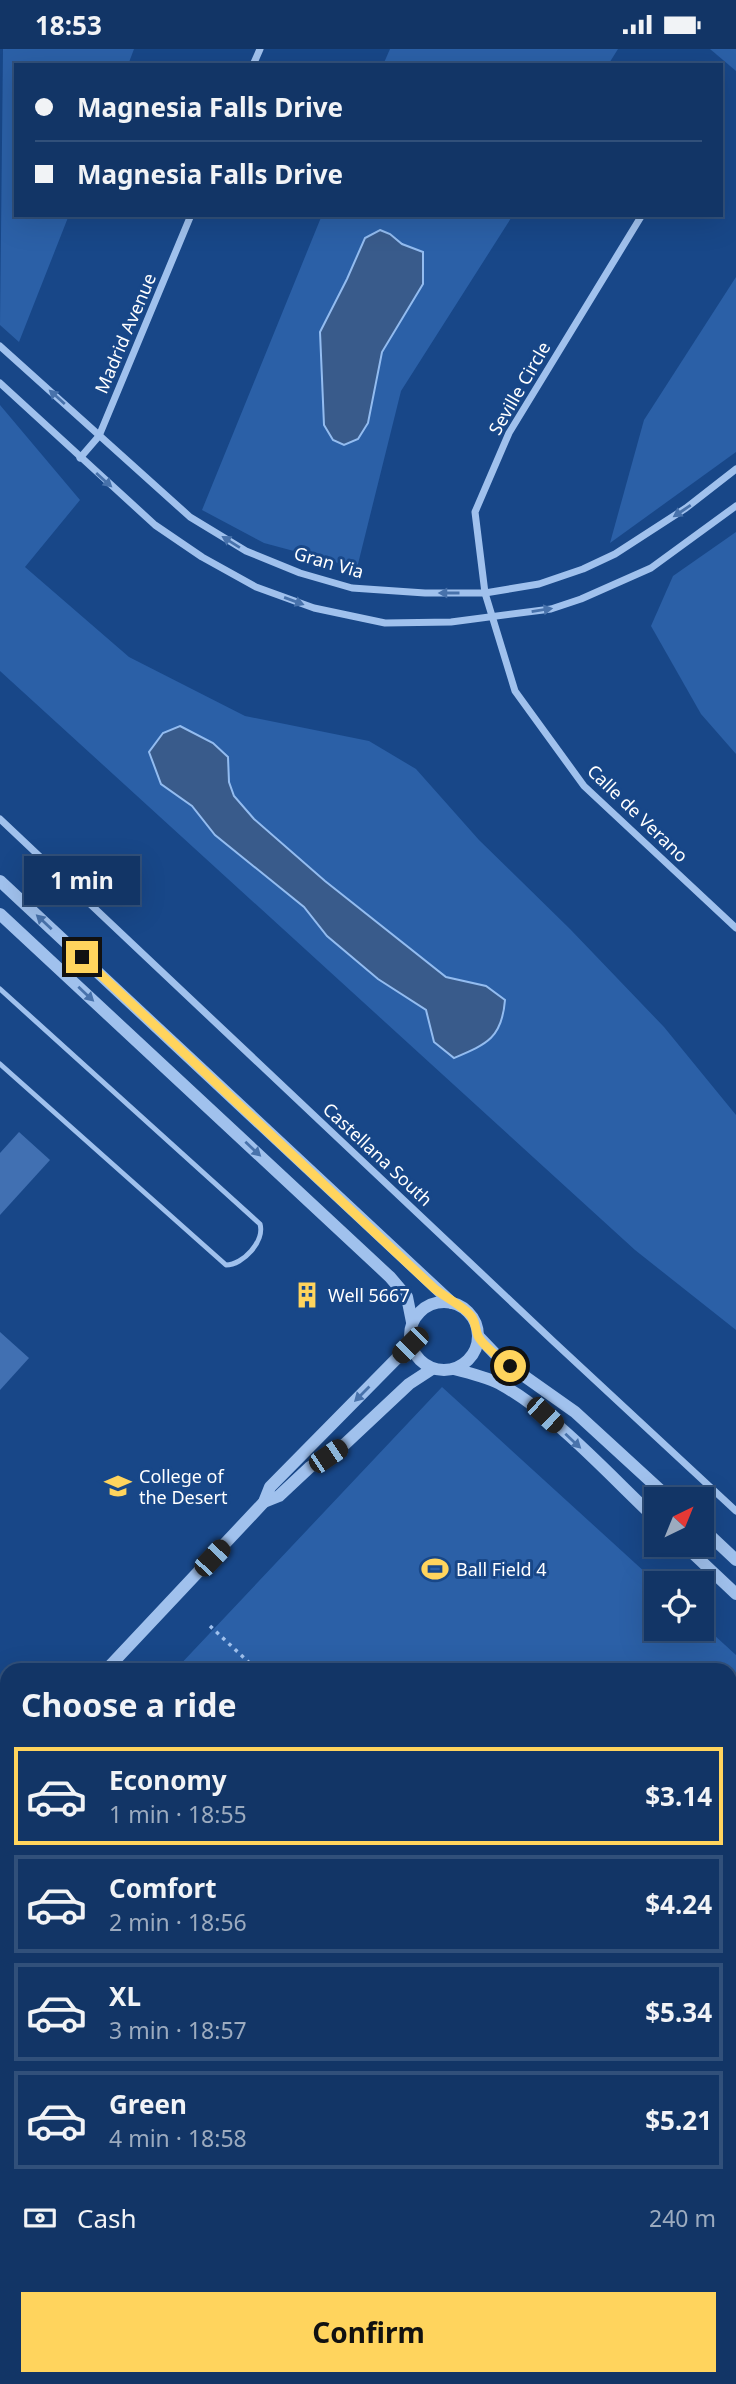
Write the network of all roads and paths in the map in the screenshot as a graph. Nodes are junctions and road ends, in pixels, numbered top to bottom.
1 (190, 217) edge
2 (641, 217) edge
3 (0, 345) edge
4 (0, 383) edge
5 (99, 436) junction
6 (80, 458) junction
7 (736, 469) edge
8 (736, 506) edge
9 (485, 593) junction
10 (492, 617) junction
11 (0, 819) edge
12 (0, 881) edge
13 (0, 914) edge
14 (736, 928) edge
15 (0, 989) edge
16 (1, 1067) edge
17 (452, 1303) junction
18 (412, 1322) junction
19 (478, 1336) junction
20 (410, 1345) junction
21 (432, 1369) junction
22 (454, 1369) junction
23 (657, 1487) edge
24 (264, 1502) junction
25 (644, 1508) edge
26 (736, 1511) edge
27 (714, 1539) edge
28 (697, 1557) edge
29 (736, 1560) edge
30 (736, 1594) edge
31 (210, 1626) dead end
32 (113, 1663) edge
33 (250, 1663) edge
34 (0, 2286) edge
35 (0, 2293) edge

1 - 5 street, Madrid Avenue
2 - 9 street, Seville Circle
5 -> 3 street, Gran Via
4 - 6 street
5 - 6 street, Madrid Avenue
9 -> 5 street, Gran Via
6 -> 10 street
7 -> 9 street, Gran Via
10 -> 8 street
9 - 10 street, Calle de Verano
10 - 14 street, Calle de Verano
11 - 26 street, Castellana South
17 -> 12 street
13 -> 18 street
15 - 16 lane
17 - 18 street
17 - 19 street
18 - 20 street
19 - 22 street
19 - 23 street
20 - 21 street
20 -> 24 street
21 - 22 street
21 - 24 street
22 -> 25 street
24 - 32 street
27 - 29 street
28 - 30 street
31 - 33 path
34 - 35 lane

